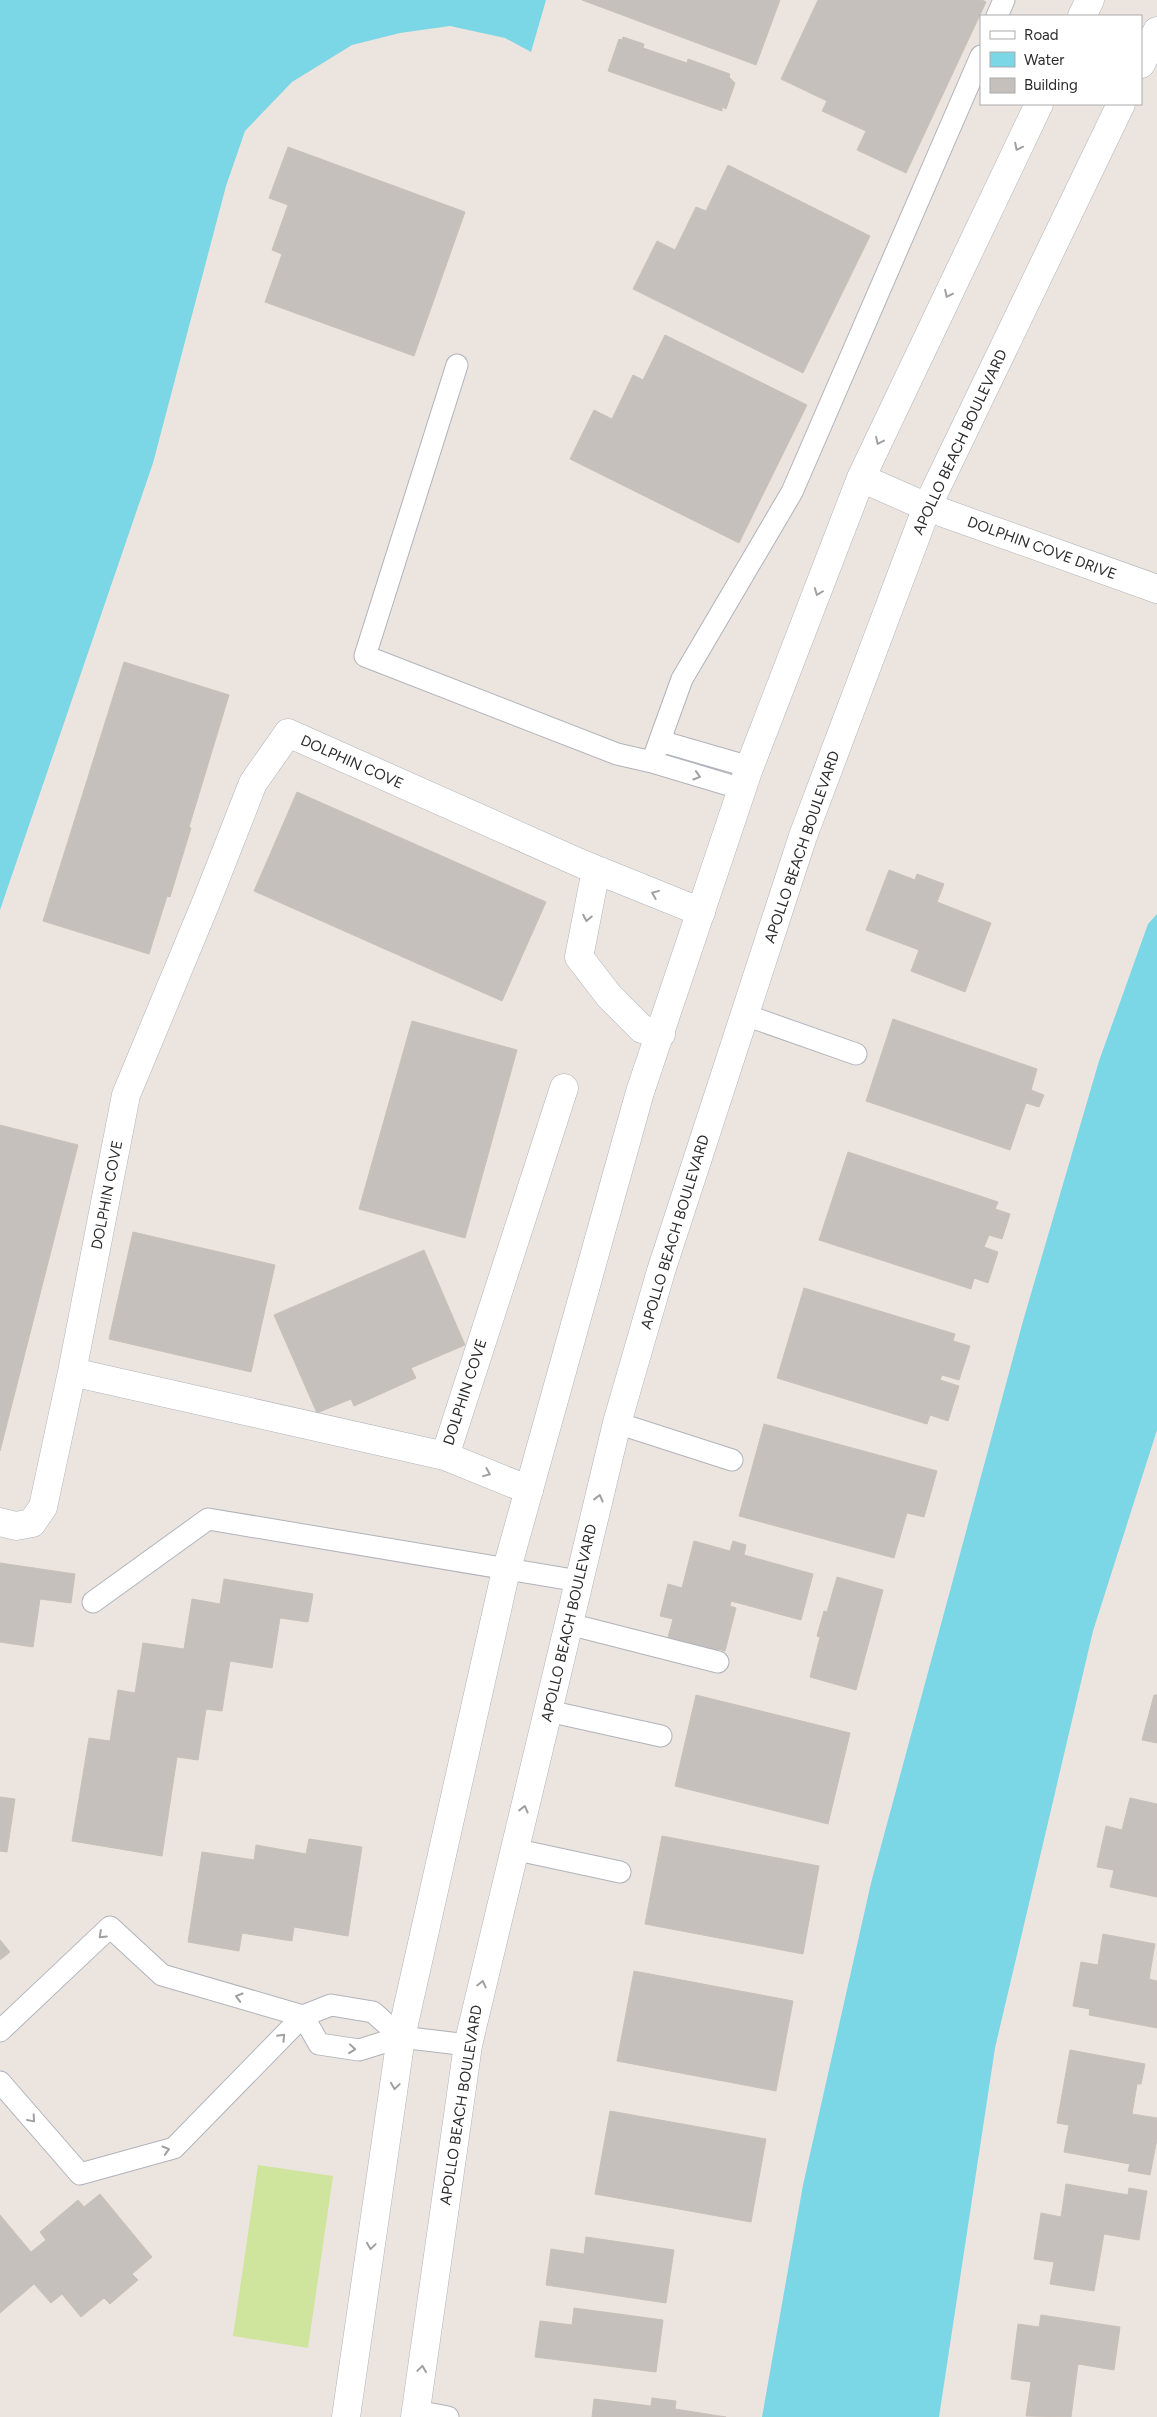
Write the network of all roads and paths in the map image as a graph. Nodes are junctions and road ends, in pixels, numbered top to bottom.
1 (1004, 0) edge
2 (997, 15) edge
3 (1157, 31) edge
4 (980, 58) edge
5 (1142, 62) edge
6 (1039, 105) edge
7 (1122, 105) edge
8 (457, 365) dead end
9 (861, 478) junction
10 (927, 507) junction
11 (1157, 589) edge
12 (660, 742) junction
13 (652, 762) junction
14 (746, 778) junction
15 (589, 867) junction
16 (701, 912) junction
17 (745, 1015) junction
18 (660, 1034) junction
19 (856, 1054) dead end
20 (564, 1088) dead end
21 (72, 1372) junction
22 (617, 1423) junction
23 (445, 1456) junction
24 (732, 1460) dead end
25 (529, 1490) junction
26 (0, 1522) edge
27 (507, 1570) junction
28 (579, 1581) junction
29 (93, 1602) dead end
30 (570, 1624) junction
31 (718, 1662) dead end
32 (548, 1711) junction
33 (661, 1736) dead end
34 (514, 1850) junction
35 (620, 1872) dead end
36 (303, 2016) junction
37 (0, 2031) edge
38 (401, 2037) junction
39 (468, 2046) junction
40 (0, 2082) edge
41 (415, 2414) edge
42 (346, 2417) edge
43 (448, 2417) edge

1 - 2 lane
3 - 5 main road
4 - 12 lane
6 -> 9 main road
7 - 10 main road, APOLLO BEACH BOULEVARD
8 - 13 lane
9 - 10 main road, DOLPHIN COVE DRIVE
9 -> 14 main road
10 - 11 main road, DOLPHIN COVE DRIVE
10 - 17 main road, APOLLO BEACH BOULEVARD
12 - 13 lane
12 - 14 lane
13 -> 14 lane
14 - 16 main road
16 -> 15 main road, DOLPHIN COVE
15 -> 18 main road
15 - 21 main road, DOLPHIN COVE
16 - 18 main road
17 - 19 lane
17 - 22 main road, APOLLO BEACH BOULEVARD
18 - 25 main road
20 - 23 main road, DOLPHIN COVE
21 - 23 main road, DOLPHIN COVE
21 - 26 main road
22 - 24 lane
28 -> 22 main road, APOLLO BEACH BOULEVARD
23 -> 25 main road
25 - 27 main road
27 - 28 lane
27 - 29 lane
27 - 38 main road
28 - 30 main road, APOLLO BEACH BOULEVARD
30 - 31 lane
30 - 32 main road, APOLLO BEACH BOULEVARD
32 - 33 lane
34 -> 32 main road, APOLLO BEACH BOULEVARD
34 - 35 lane
39 -> 34 main road, APOLLO BEACH BOULEVARD
36 -> 37 lane
36 - 38 lane
36 -> 38 lane
40 -> 36 lane
38 - 39 lane
38 -> 42 main road
41 -> 39 main road, APOLLO BEACH BOULEVARD
41 - 43 lane

